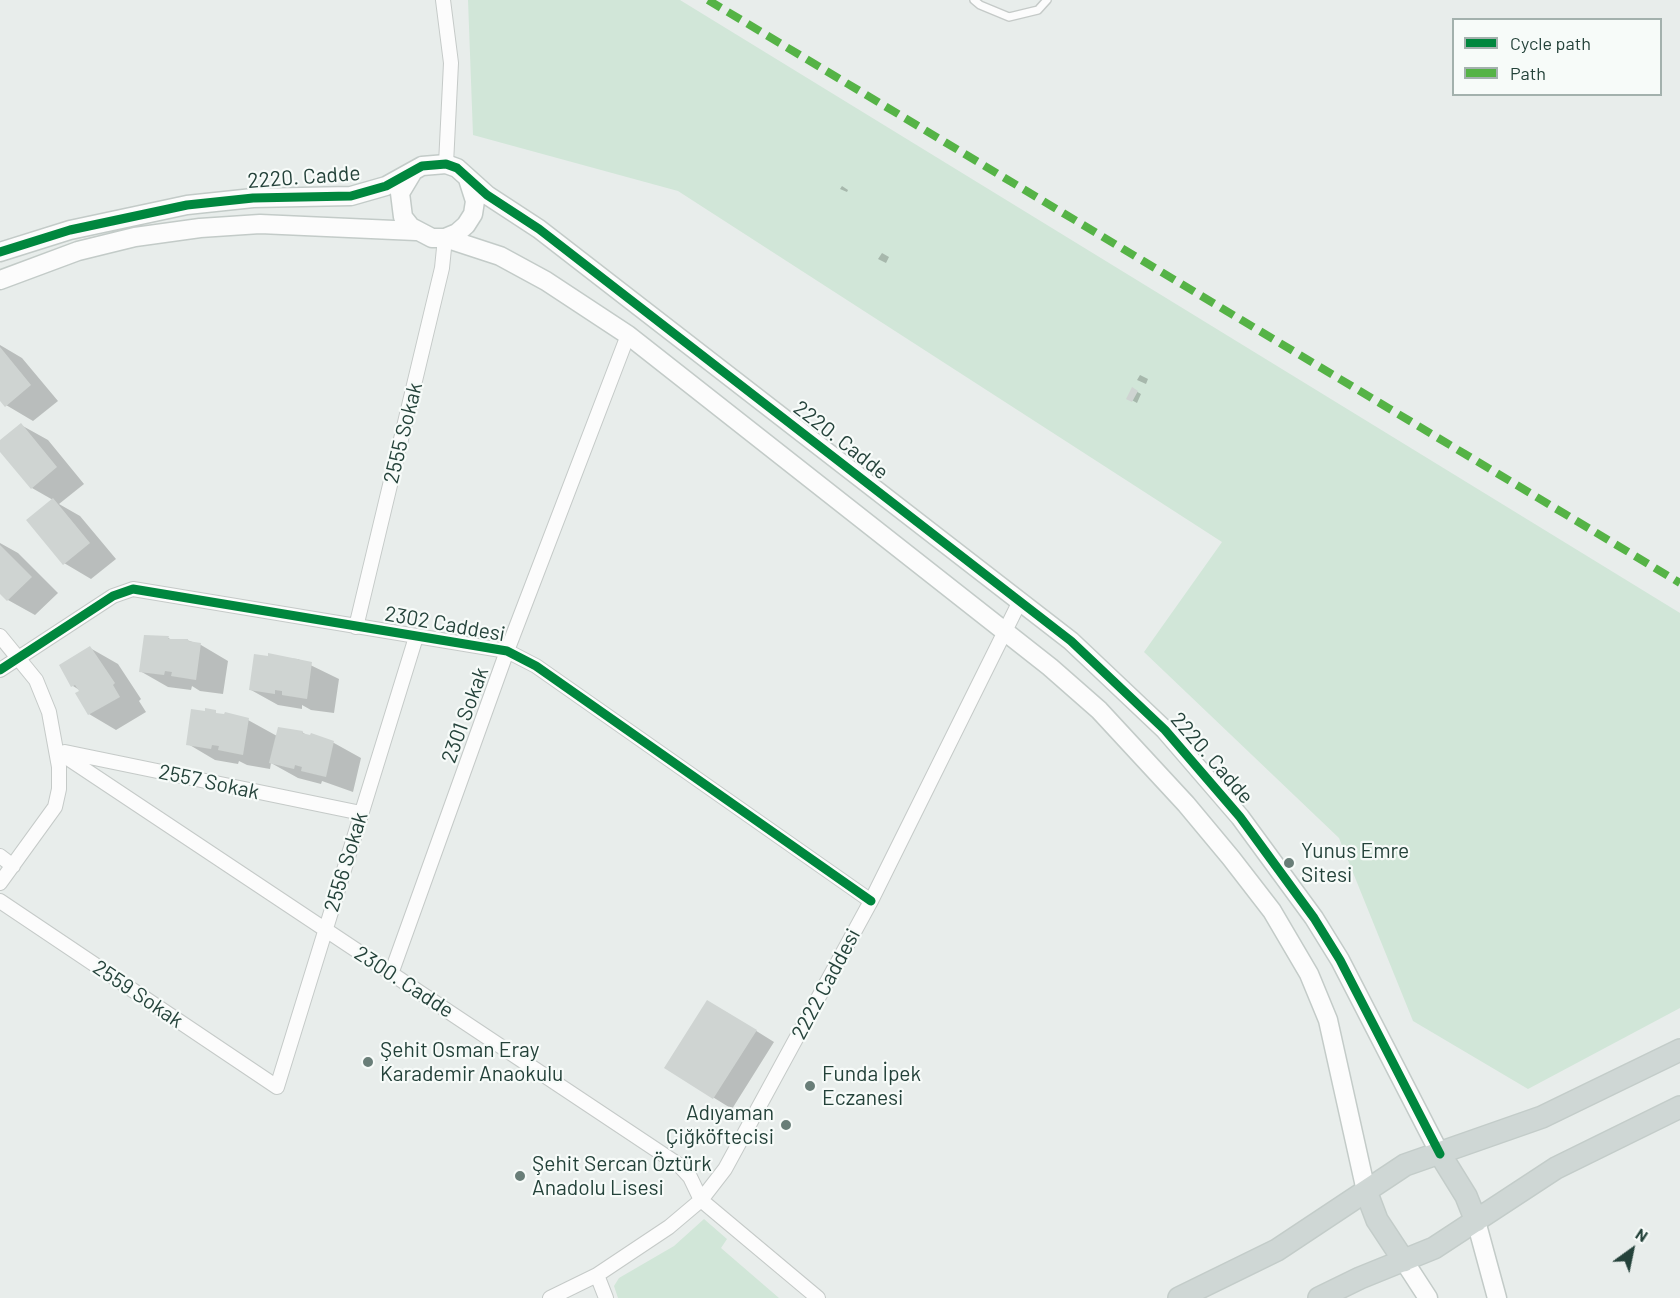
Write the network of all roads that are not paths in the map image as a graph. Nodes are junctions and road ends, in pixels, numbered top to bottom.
1 (443, 0) edge
2 (974, 0) edge
3 (1047, 0) edge
4 (446, 164) junction
5 (422, 166) junction
6 (467, 177) junction
7 (416, 231) junction
8 (445, 238) junction
9 (0, 252) edge
10 (0, 280) edge
11 (628, 335) junction
12 (1020, 601) junction
13 (356, 627) junction
14 (1005, 631) junction
15 (0, 636) edge
16 (416, 637) junction
17 (507, 651) junction
18 (19, 657) junction
19 (0, 670) edge
20 (57, 751) junction
21 (361, 813) junction
22 (0, 856) edge
23 (13, 866) junction
24 (0, 883) edge
25 (0, 901) edge
26 (871, 901) junction
27 (325, 930) junction
28 (391, 974) junction
29 (1680, 1050) edge
30 (276, 1087) joint
31 (1680, 1107) edge
32 (1440, 1154) junction
33 (1366, 1191) junction
34 (701, 1200) junction
35 (1476, 1221) junction
36 (1404, 1261) junction
37 (597, 1275) junction
38 (550, 1298) edge
39 (606, 1298) edge
40 (818, 1298) edge
41 (1179, 1298) edge
42 (1319, 1298) edge
43 (1428, 1298) edge
44 (1497, 1298) edge

1 - 4 street
2 - 3 lane
4 - 5 street, 2220. Cadde
4 - 6 street, 2220. Cadde
5 - 7 street
5 - 9 street, 2220. Cadde
6 - 8 street
6 - 12 street, 2220. Cadde
7 - 8 street, 2220. Cadde
7 - 10 street, 2220. Cadde
8 - 11 street, 2220. Cadde
8 - 13 street, 2555 Sokak
11 - 14 street, 2220. Cadde
11 - 17 street, 2301 Sokak
12 - 14 street, 2222 Caddesi
12 - 32 street, 2220. Cadde
13 - 16 street, 2302 Caddesi
13 - 18 street, 2302 Caddesi
14 - 26 street, 2222 Caddesi
14 - 33 street, 2220. Cadde
15 - 18 street
16 - 17 street, 2302 Caddesi
16 - 21 street, 2556 Sokak
17 - 26 street, 2302 Caddesi
17 - 28 street, 2301 Sokak
18 - 19 street, 2302 Caddesi
18 - 20 street
20 - 21 street, 2557 Sokak
20 - 23 street
20 - 27 street, 2300. Cadde
21 - 27 street, 2556 Sokak
22 - 23 street
23 - 24 street
25 - 30 street, 2559 Sokak
26 - 34 street, 2222 Caddesi
27 - 28 street, 2300. Cadde
27 - 30 street, 2556 Sokak
28 - 34 street, 2300. Cadde
29 - 32 main road
31 - 35 main road
32 - 33 main road
32 - 35 main road
33 - 36 main road
33 - 41 main road
34 - 37 street, 2222 Caddesi
34 - 40 street, 2300. Cadde
35 - 36 main road
35 - 44 street
36 - 42 main road
36 - 43 street
37 - 38 street, 2222 Caddesi
37 - 39 street

